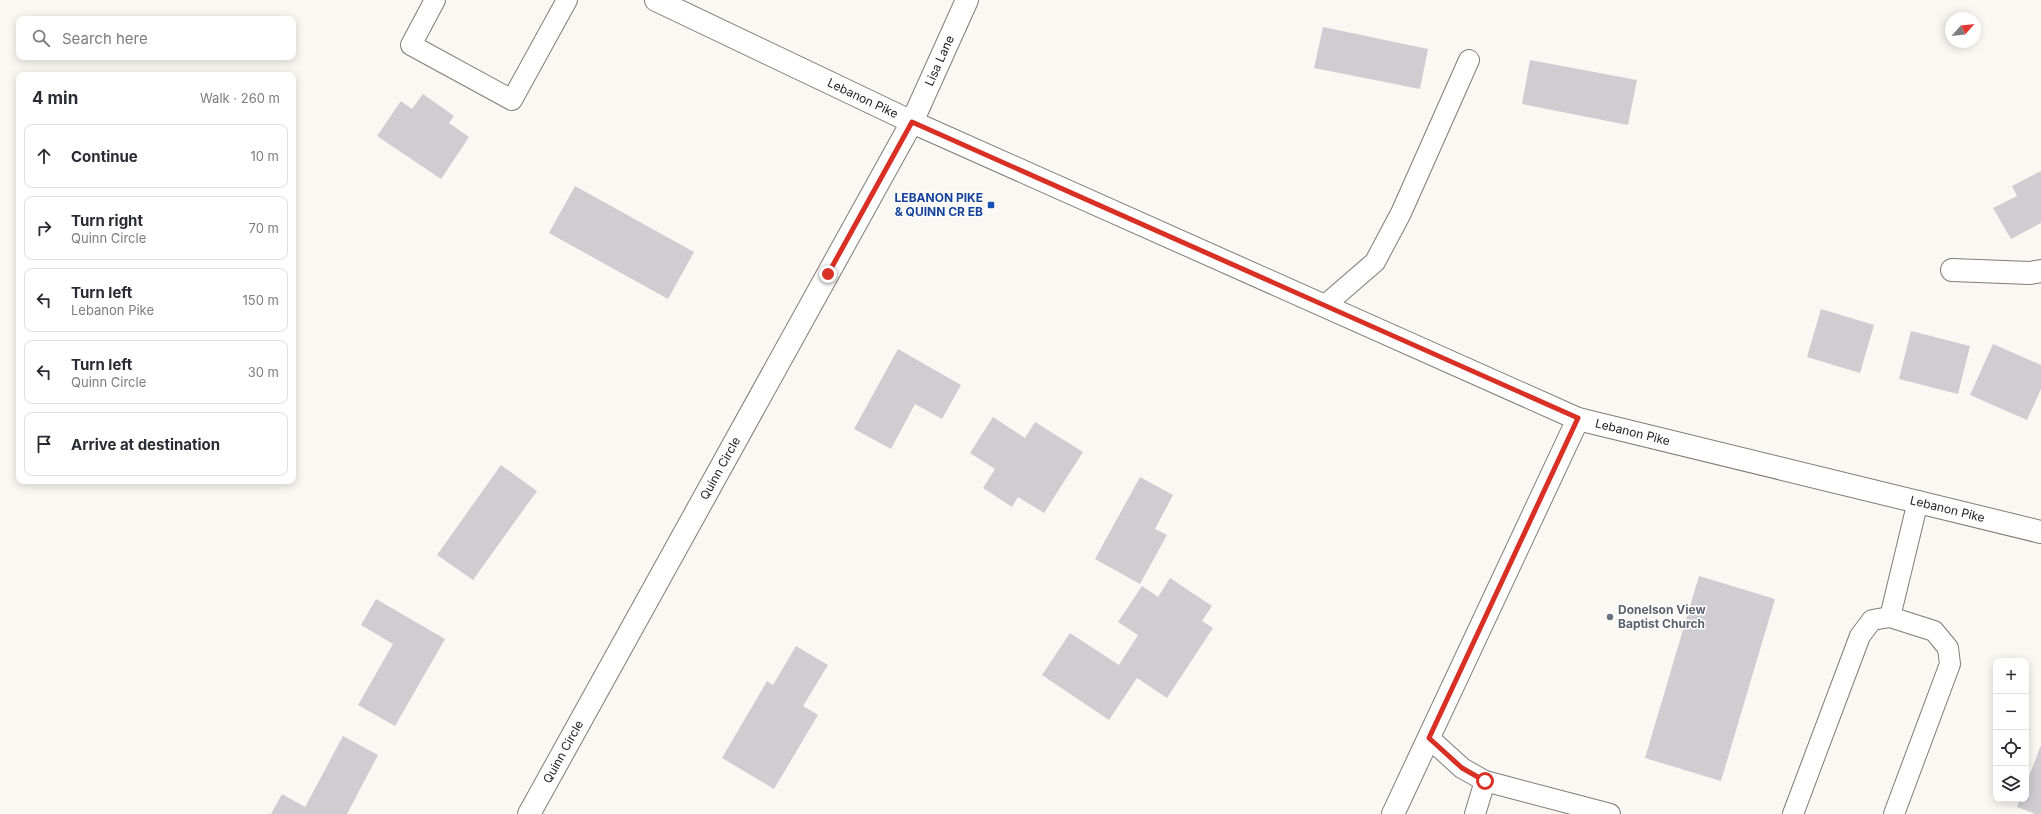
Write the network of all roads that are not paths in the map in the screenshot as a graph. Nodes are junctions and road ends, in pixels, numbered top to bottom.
1 (435, 0) edge
2 (567, 0) edge
3 (656, 0) edge
4 (967, 0) edge
5 (1469, 60) dead end
6 (912, 122) junction
7 (1952, 270) dead end
8 (2041, 271) edge
9 (1324, 306) junction
10 (1578, 418) junction
11 (1918, 501) junction
12 (2041, 532) edge
13 (1890, 617) junction
14 (1429, 738) junction
15 (1485, 781) junction
16 (529, 814) edge
17 (1393, 814) edge
18 (1475, 814) edge
19 (1610, 814) edge
20 (1793, 814) edge
21 (1894, 814) edge

1 - 2 lane
3 - 6 main road, Lebanon Pike
4 - 6 main road, Lisa Lane
5 - 9 lane
6 - 9 main road, Lebanon Pike
6 - 16 main road, Quinn Circle
7 - 8 main road
9 - 10 main road, Lebanon Pike
10 - 11 main road, Lebanon Pike
10 - 14 main road
11 - 12 main road, Lebanon Pike
11 - 13 lane
13 - 20 lane
13 - 21 lane
14 - 15 lane
14 - 17 main road
15 - 18 lane
15 - 19 lane

